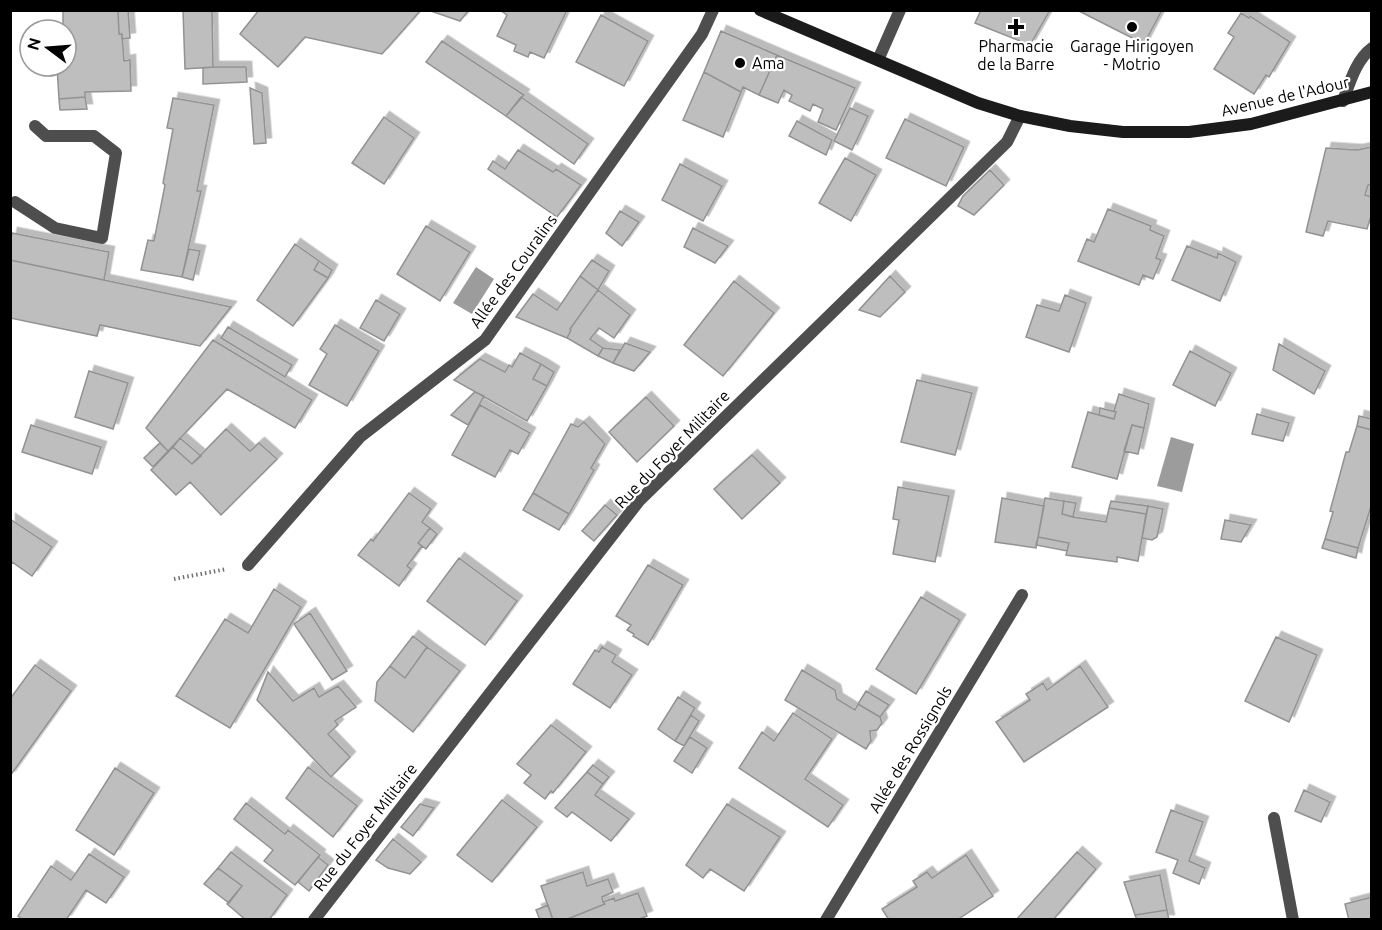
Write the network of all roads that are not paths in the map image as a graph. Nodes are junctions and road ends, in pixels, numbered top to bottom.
1 (713, 10) edge
2 (759, 10) edge
3 (900, 10) edge
4 (1371, 48) edge
5 (878, 60) junction
6 (1371, 92) edge
7 (1343, 100) junction
8 (1020, 116) junction
9 (35, 126) dead end
10 (15, 202) dead end
11 (248, 565) road end
12 (1022, 595) dead end
13 (1274, 818) dead end
14 (314, 920) edge
15 (826, 920) edge
16 (1293, 920) edge

1 - 11 street, Allée des Couralins
2 - 5 main road, Avenue de l'Adour
3 - 5 street
4 - 7 street
5 - 8 main road, Avenue de l'Adour
6 - 7 main road, Avenue de l'Adour
7 - 8 main road, Avenue de l'Adour
8 - 14 street, Rue du Foyer Militaire
9 - 10 street
12 - 15 street, Allée des Rossignols
13 - 16 street

